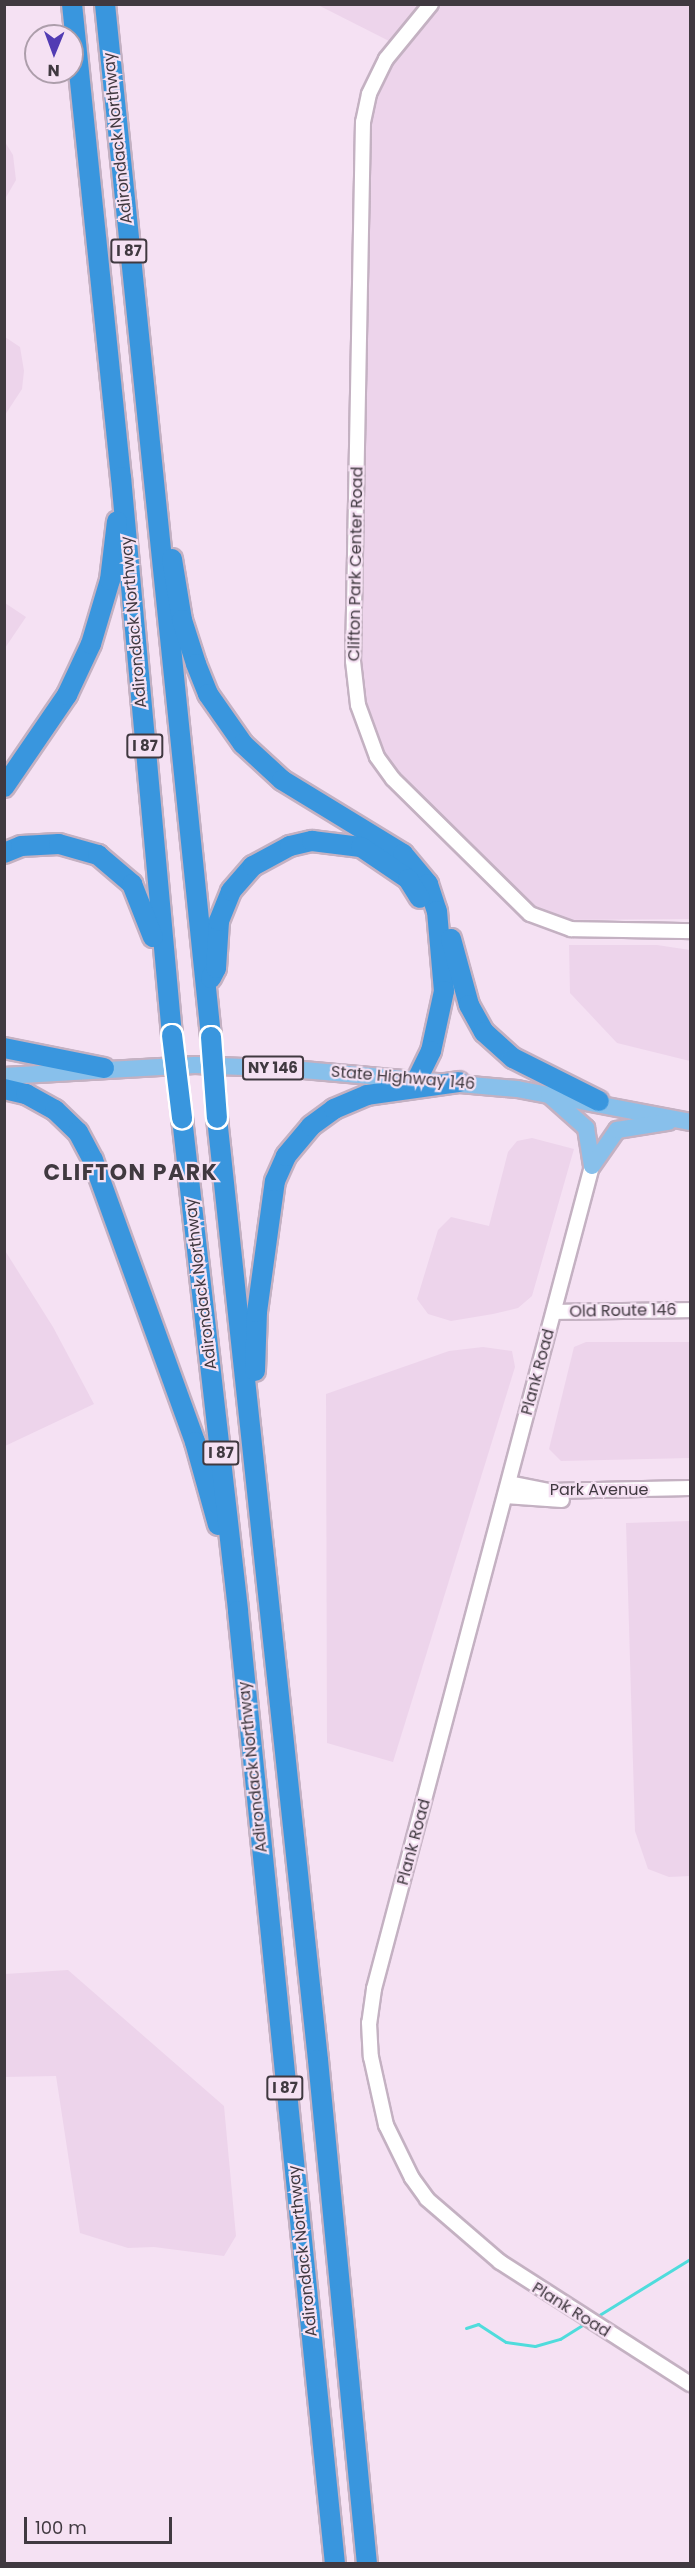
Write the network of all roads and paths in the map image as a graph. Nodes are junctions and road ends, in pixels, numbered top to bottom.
1 (72, 4) edge
2 (105, 4) edge
3 (431, 4) edge
4 (122, 477) junction
5 (153, 498) junction
6 (4, 787) edge
7 (4, 853) edge
8 (428, 884) junction
9 (690, 931) edge
10 (206, 989) junction
11 (170, 1014) junction
12 (4, 1048) edge
13 (104, 1068) junction
14 (4, 1076) edge
15 (410, 1078) junction
16 (459, 1082) junction
17 (4, 1089) edge
18 (546, 1092) junction
19 (599, 1101) junction
20 (689, 1121) edge
21 (592, 1166) junction
22 (690, 1310) edge
23 (555, 1312) junction
24 (248, 1400) junction
25 (690, 1488) edge
26 (507, 1489) junction
27 (238, 1611) junction
28 (690, 2384) edge
29 (335, 2564) edge
30 (367, 2564) edge

1 - 4 highway, Adirondack Northway / I 87
2 - 5 highway, Adirondack Northway / I 87
3 - 9 street, Clifton Park Center Road
4 - 6 highway
4 - 11 highway, Adirondack Northway / I 87
5 - 8 highway
5 - 10 highway, Adirondack Northway / I 87
7 - 11 highway
8 - 15 highway
8 - 19 highway
10 - 15 highway
10 - 24 highway, Adirondack Northway / I 87, bridge
11 - 27 highway, Adirondack Northway / I 87, bridge
12 - 13 highway
13 - 14 main road, State Highway 146 / NY 146
13 - 15 main road, State Highway 146 / NY 146
15 - 16 main road, State Highway 146 / NY 146
16 - 18 main road, State Highway 146 / NY 146
16 - 24 highway
17 - 27 highway
18 - 19 main road, State Highway 146 / NY 146
18 - 21 main road
19 - 20 main road, State Highway 146 / NY 146
20 - 21 main road
21 - 23 street, Plank Road
22 - 23 street, Old Route 146
23 - 26 street, Plank Road
24 - 30 highway, Adirondack Northway / I 87
25 - 26 street, Park Avenue
26 - 28 street, Plank Road
27 - 29 highway, Adirondack Northway / I 87

